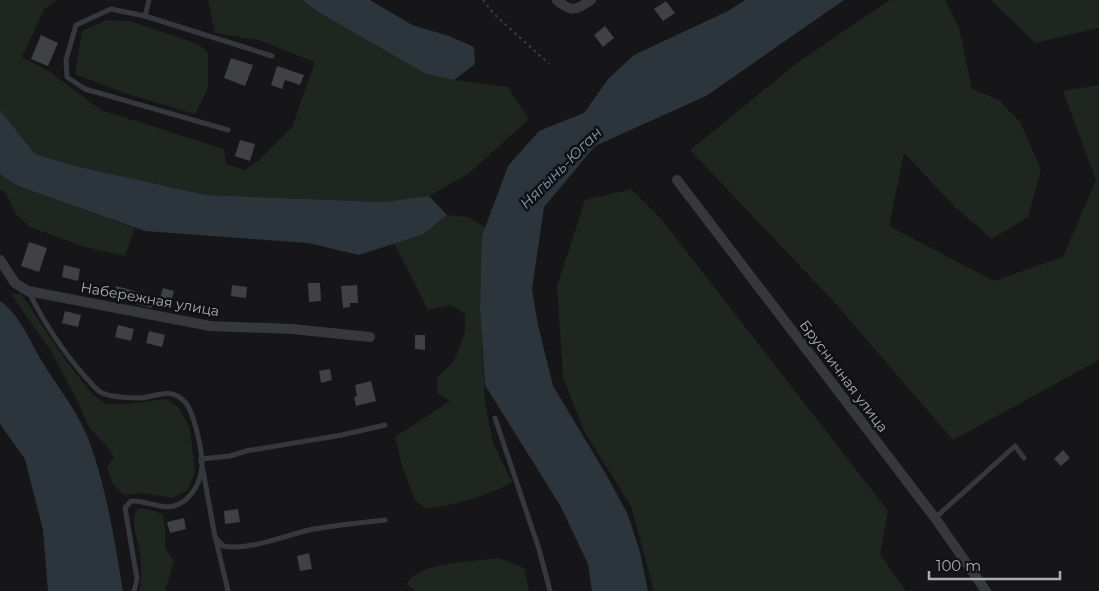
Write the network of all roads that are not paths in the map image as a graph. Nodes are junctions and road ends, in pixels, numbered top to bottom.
1 (149, 0) edge
2 (558, 0) edge
3 (591, 0) edge
4 (146, 16) junction
5 (272, 56) dead end
6 (228, 130) dead end
7 (677, 180) dead end
8 (0, 260) edge
9 (28, 291) junction
10 (370, 337) dead end
11 (495, 418) dead end
12 (385, 425) dead end
13 (1024, 458) dead end
14 (201, 459) junction
15 (935, 518) junction
16 (385, 520) dead end
17 (215, 537) junction
18 (134, 591) edge
19 (228, 591) edge
20 (550, 591) edge
21 (986, 591) edge

1 - 4 lane
2 - 3 street
4 - 5 lane
4 - 6 lane
7 - 15 street, Брусничная улица
8 - 9 street
9 - 10 street, Набережная улица
9 - 14 lane
11 - 20 lane
12 - 14 lane
13 - 15 lane
14 - 17 lane
14 - 18 lane
15 - 21 street, Брусничная улица
16 - 17 lane
17 - 19 lane

